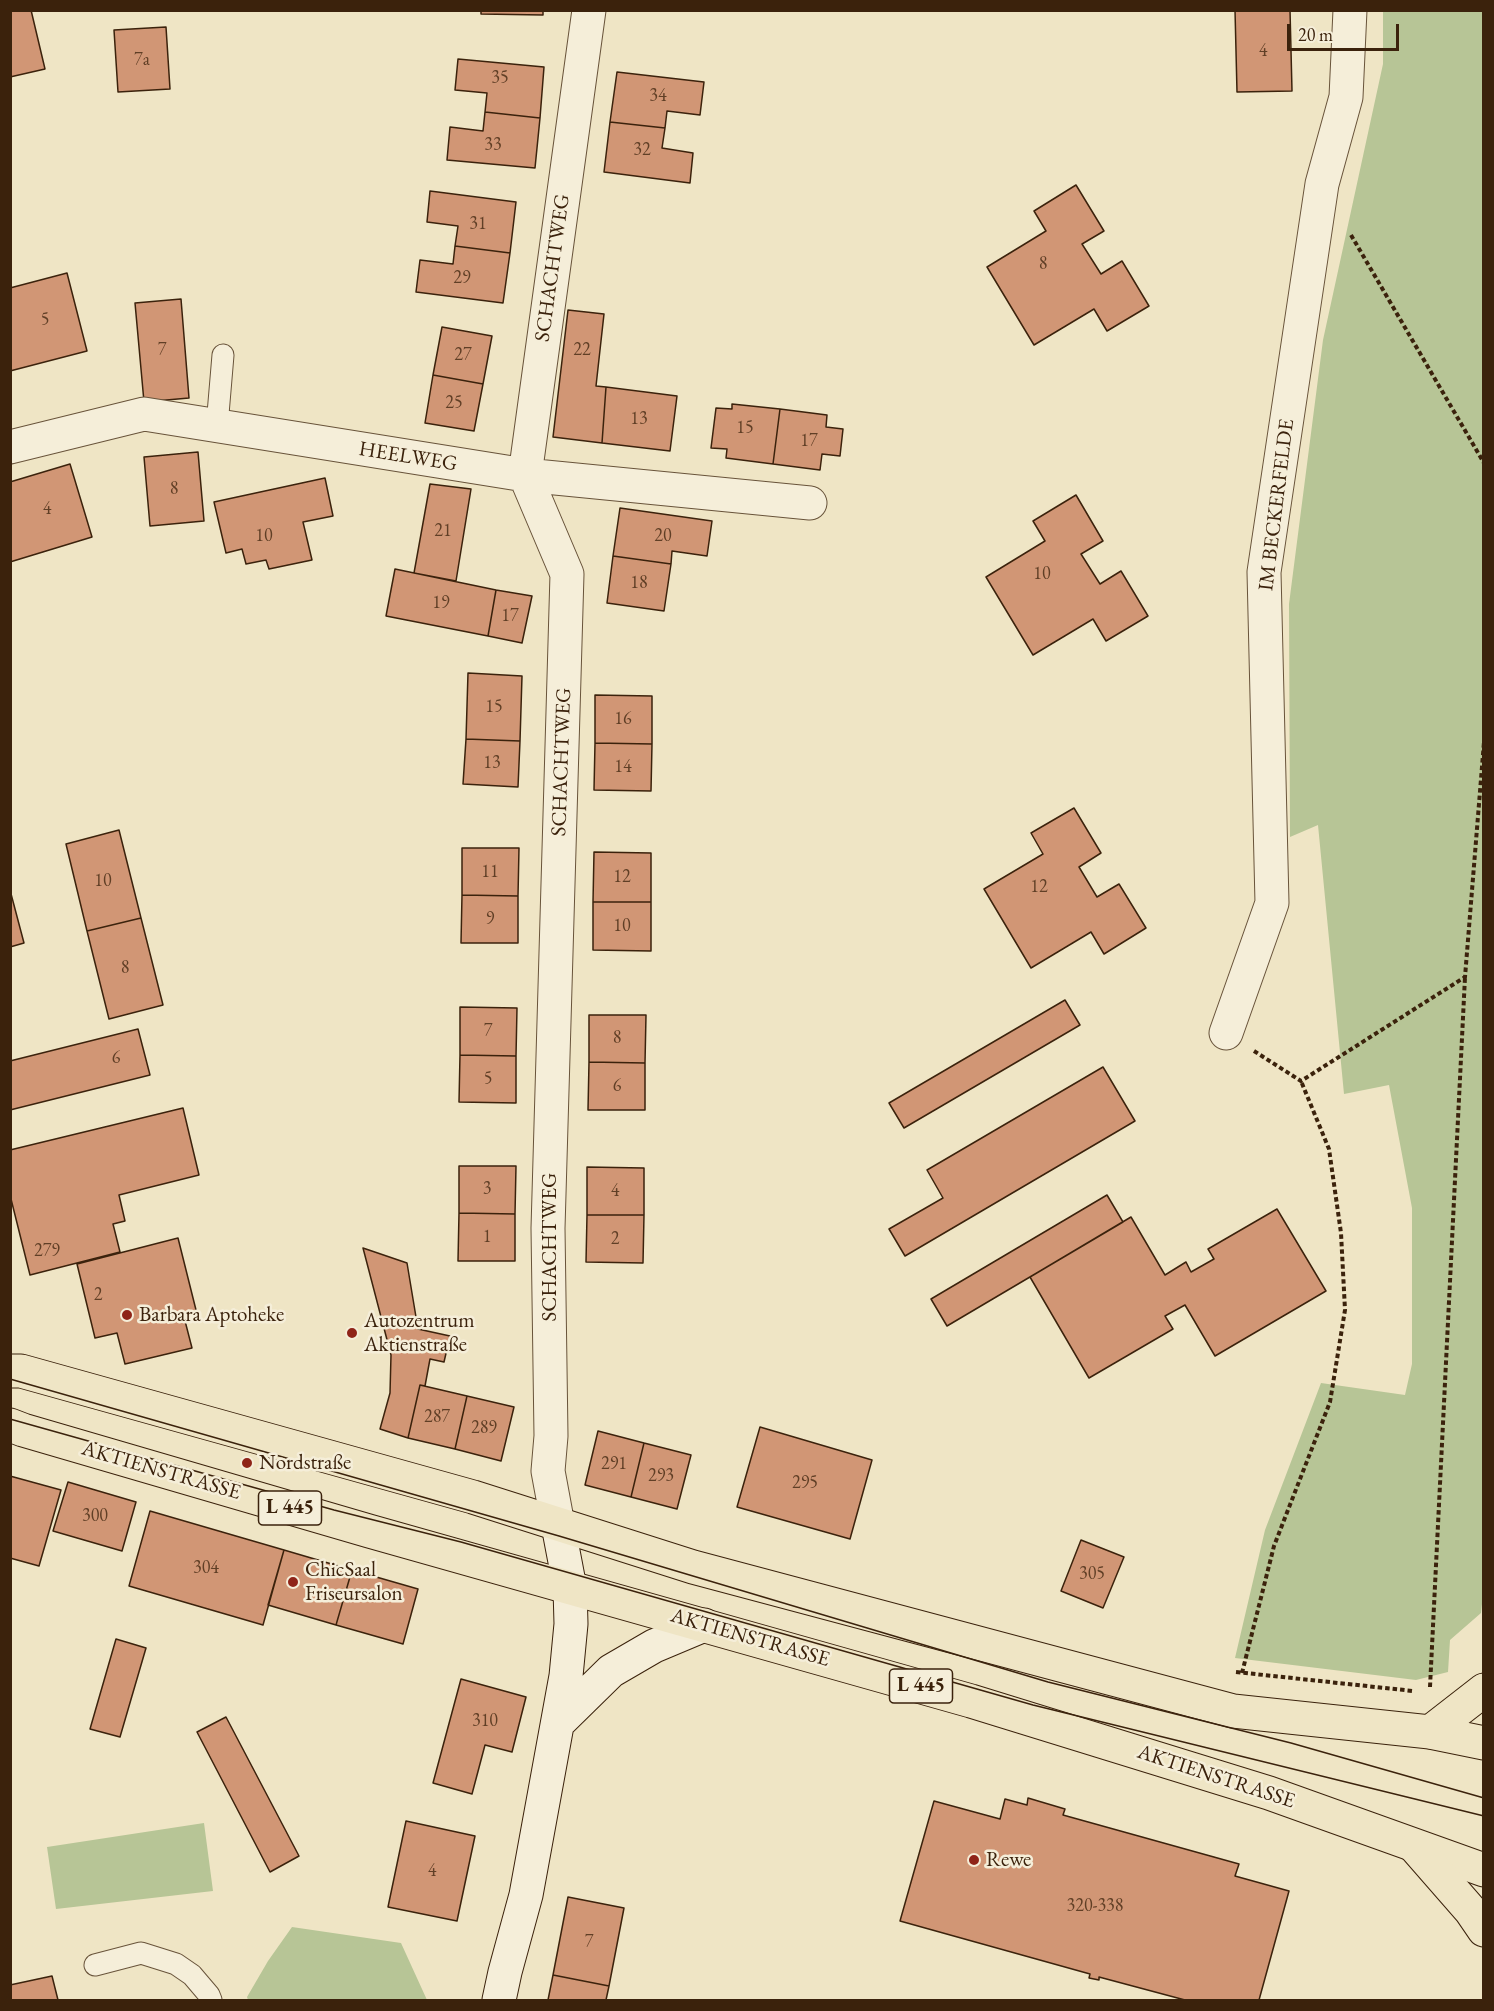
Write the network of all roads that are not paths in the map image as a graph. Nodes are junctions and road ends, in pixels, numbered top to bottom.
1 (589, 10) edge
2 (1350, 10) edge
3 (222, 355) dead end
4 (217, 426) junction
5 (10, 447) edge
6 (525, 476) junction
7 (810, 503) dead end
8 (1226, 1034) road end
9 (10, 1371) edge
10 (10, 1425) edge
11 (558, 1525) junction
12 (570, 1588) junction
13 (704, 1625) junction
14 (1484, 1689) edge
15 (558, 1723) junction
16 (1430, 1732) junction
17 (1484, 1743) edge
18 (1416, 1848) junction
19 (1484, 1870) edge
20 (1484, 1930) edge
21 (95, 1965) dead end
22 (212, 2001) edge
23 (499, 2001) edge

1 - 6 street, SCHACHTWEG
2 - 8 street, IM BECKERFELDE
3 - 4 lane
4 - 5 street, HEELWEG
4 - 6 street, HEELWEG
6 - 7 street, HEELWEG
6 - 11 street, SCHACHTWEG
9 - 11 main road, L 445
10 - 12 main road, AKTIENSTRASSE / L 445
11 - 12 street, SCHACHTWEG
11 - 16 main road, L 445
12 - 13 main road, AKTIENSTRASSE / L 445
12 - 15 street, SCHACHTWEG
13 - 15 street
13 - 18 main road, AKTIENSTRASSE / L 445
14 - 16 main road
15 - 23 street, SCHACHTWEG
16 - 17 main road, L 445
18 - 19 main road, AKTIENSTRASSE / L 445
18 - 20 main road
21 - 22 lane

